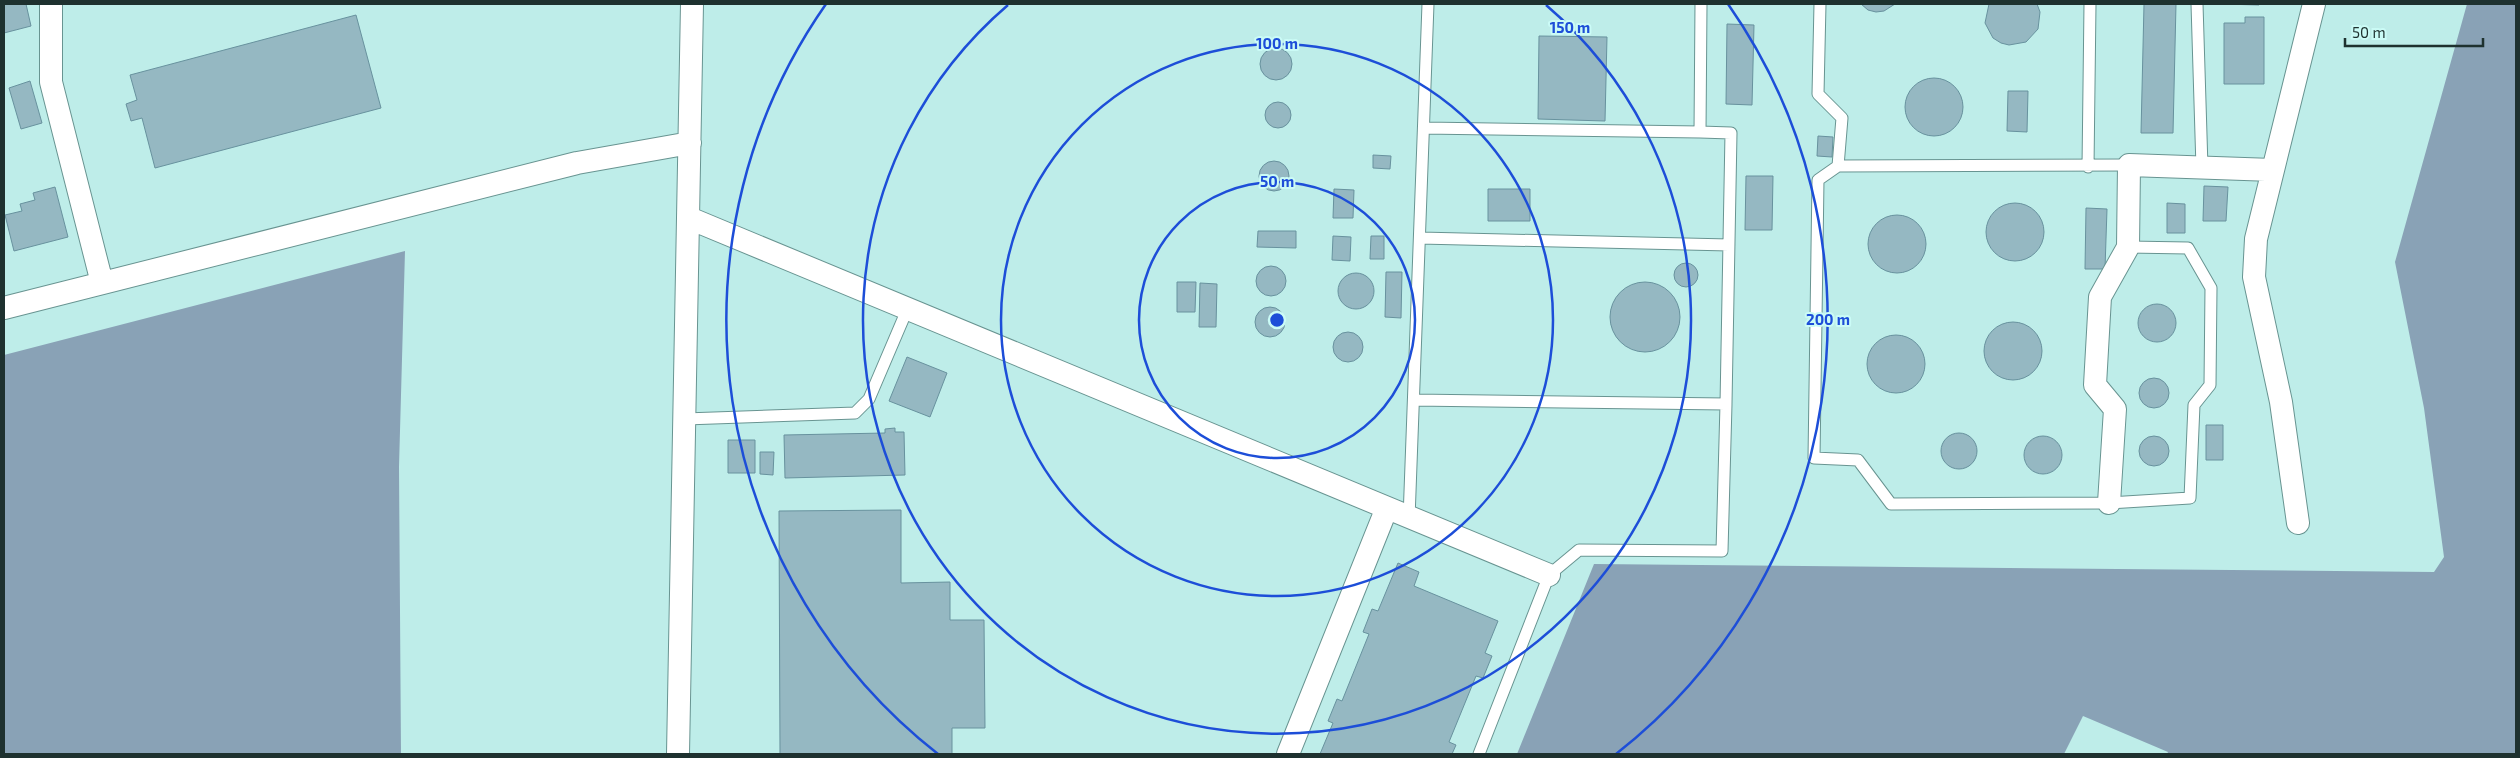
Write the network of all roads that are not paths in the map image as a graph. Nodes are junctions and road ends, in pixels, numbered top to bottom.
1 (51, 4) edge
2 (692, 4) edge
3 (1428, 4) edge
4 (1701, 4) edge
5 (1820, 4) edge
6 (2090, 4) edge
7 (2197, 4) edge
8 (2314, 4) edge
9 (1424, 128) junction
10 (1700, 132) junction
11 (690, 143) junction
12 (2129, 165) junction
13 (1838, 166) junction
14 (2088, 167) junction
15 (2202, 168) junction
16 (2272, 170) junction
17 (688, 218) junction
18 (1420, 238) junction
19 (1729, 245) junction
20 (2128, 247) junction
21 (102, 283) junction
22 (4, 308) edge
23 (907, 310) junction
24 (1414, 400) junction
25 (1726, 404) junction
26 (685, 419) junction
27 (2109, 503) junction
28 (1386, 510) junction
29 (1409, 519) junction
30 (2298, 523) dead end
31 (1549, 575) junction
32 (678, 754) edge
33 (1288, 754) edge
34 (1479, 754) edge

1 - 21 street
2 - 11 street
3 - 9 lane
4 - 10 lane
5 - 13 lane
6 - 14 lane
7 - 15 lane
8 - 16 street
9 - 10 lane
9 - 18 lane
10 - 19 lane
11 - 17 street
11 - 21 street
12 - 14 lane
12 - 15 street
12 - 20 street
13 - 14 lane
13 - 27 lane
15 - 16 street
16 - 30 street
17 - 23 street
17 - 26 street
18 - 19 lane
18 - 24 lane
19 - 25 lane
20 - 27 street
20 - 27 lane
21 - 22 street
23 - 26 lane
23 - 28 street
24 - 25 lane
24 - 29 lane
25 - 31 lane
26 - 32 street
28 - 29 street
28 - 33 street
29 - 31 street
31 - 34 lane

